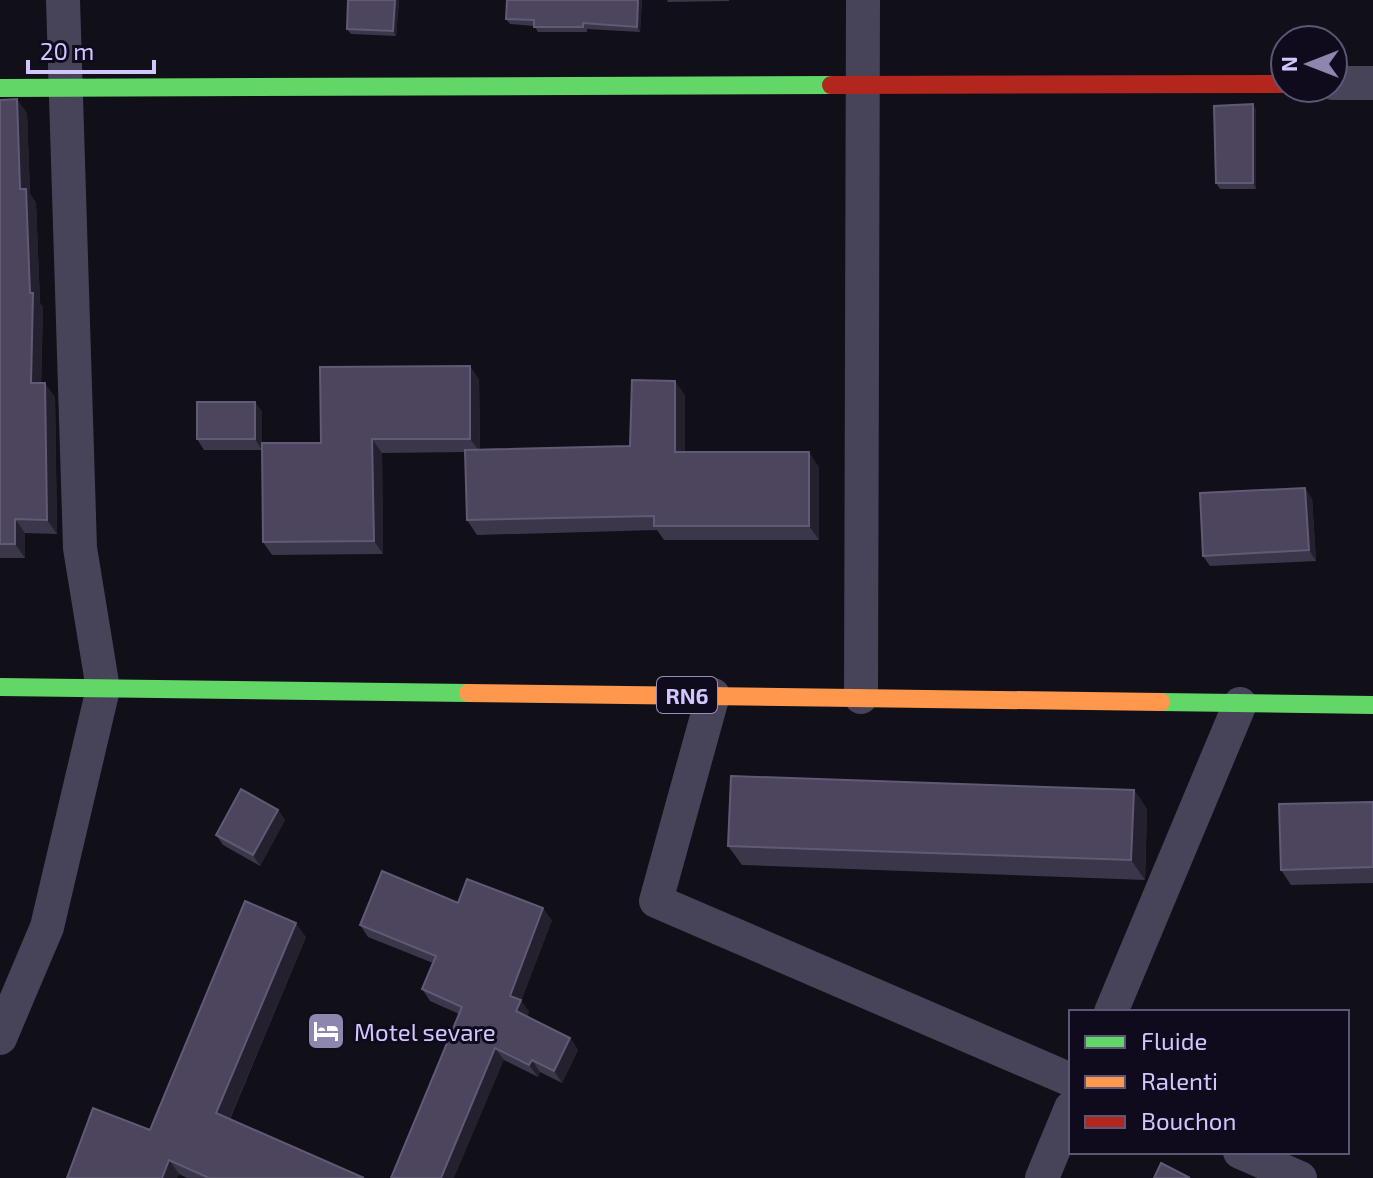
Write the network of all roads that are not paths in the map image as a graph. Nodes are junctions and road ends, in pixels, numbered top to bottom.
1 (63, 0) edge
2 (863, 0) edge
3 (1349, 83) edge
4 (1373, 83) edge
5 (1269, 84) edge
6 (863, 85) junction
7 (0, 88) edge
8 (64, 88) junction
9 (0, 687) edge
10 (103, 689) junction
11 (713, 695) junction
12 (861, 697) junction
13 (1240, 704) junction
14 (1373, 705) edge
15 (1112, 1010) edge
16 (0, 1038) edge
17 (1069, 1079) edge
18 (1069, 1113) edge
19 (1245, 1154) edge
20 (1042, 1178) edge
21 (1300, 1178) edge

1 - 8 street
2 - 6 street
3 - 4 street
5 - 6 main road
6 - 8 main road
6 - 12 street
7 - 8 main road
8 - 10 street
9 - 10 main road, RN6
10 - 11 main road, RN6
10 - 16 street
11 - 12 main road, RN6
11 - 17 street
12 - 13 main road, RN6
13 - 14 main road, RN6
13 - 15 street
18 - 20 street
19 - 21 street

